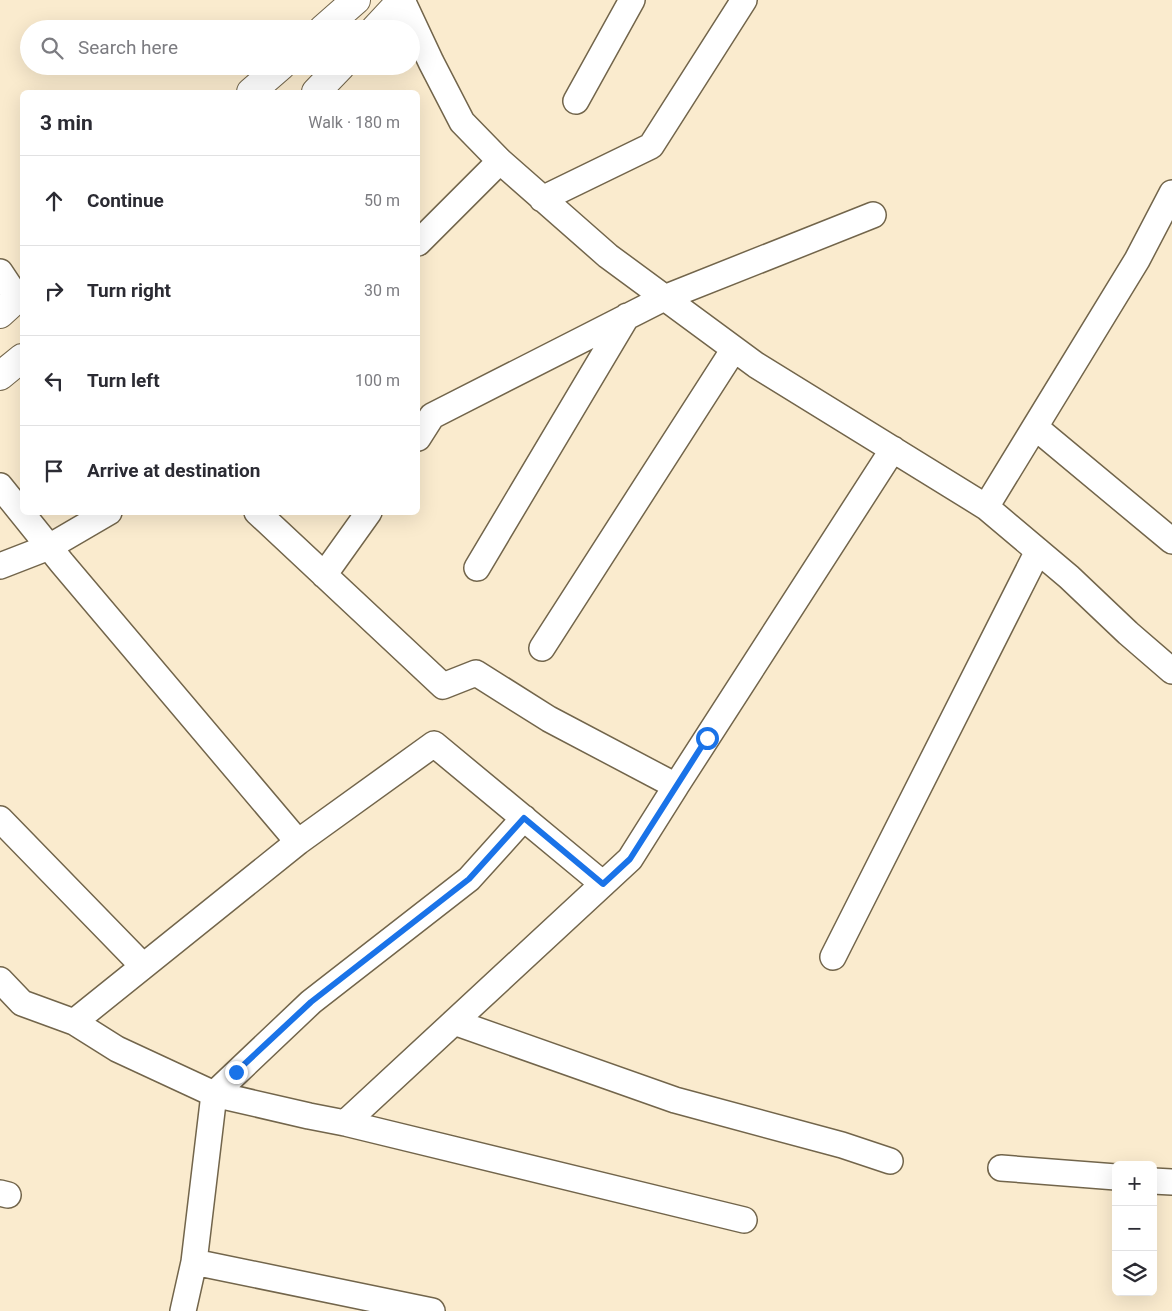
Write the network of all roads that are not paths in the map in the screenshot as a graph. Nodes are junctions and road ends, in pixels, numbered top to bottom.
1 (356, 0) edge
2 (402, 0) edge
3 (632, 0) edge
4 (744, 0) edge
5 (333, 20) edge
6 (383, 20) edge
7 (411, 20) edge
8 (420, 38) edge
9 (271, 75) edge
10 (332, 75) edge
11 (253, 90) edge
12 (318, 90) edge
13 (576, 101) dead end
14 (500, 161) junction
15 (1172, 193) edge
16 (542, 199) junction
17 (873, 215) dead end
18 (420, 241) edge
19 (0, 272) edge
20 (664, 298) junction
21 (13, 302) edge
22 (627, 316) junction
23 (734, 349) junction
24 (20, 360) edge
25 (0, 376) edge
26 (1035, 426) junction
27 (420, 435) edge
28 (893, 449) junction
29 (0, 486) edge
30 (986, 507) junction
31 (20, 511) edge
32 (23, 515) edge
33 (104, 515) edge
34 (260, 515) edge
35 (367, 515) edge
36 (1172, 541) edge
37 (49, 547) junction
38 (1038, 551) junction
39 (0, 566) edge
40 (476, 568) dead end
41 (324, 575) junction
42 (542, 648) dead end
43 (1172, 671) edge
44 (676, 786) junction
45 (0, 818) edge
46 (524, 818) junction
47 (298, 842) junction
48 (603, 884) junction
49 (833, 957) dead end
50 (143, 966) junction
51 (0, 980) edge
52 (74, 1022) junction
53 (454, 1022) junction
54 (214, 1094) junction
55 (345, 1123) junction
56 (890, 1161) dead end
57 (1001, 1168) dead end
58 (1112, 1178) edge
59 (1157, 1180) edge
60 (1172, 1182) edge
61 (744, 1220) dead end
62 (194, 1262) junction
63 (183, 1311) edge
64 (432, 1311) edge

1 - 5 main road
2 - 6 main road
2 - 7 street
3 - 13 street
4 - 16 street
8 - 14 street
9 - 11 main road
10 - 12 main road
14 - 16 street
14 - 18 street
15 - 26 street
16 - 20 street
17 - 20 street
19 - 21 street
20 - 22 street
20 - 23 street
22 - 27 street
22 - 40 street
23 - 28 street
23 - 42 street
24 - 25 main road
26 - 30 street
26 - 36 street
28 - 30 street
28 - 44 street
29 - 31 street
30 - 38 street
32 - 37 street
33 - 37 street
34 - 41 street
35 - 41 street
37 - 39 street
37 - 47 street
38 - 43 street
38 - 49 street
41 - 44 street
44 - 48 street
45 - 50 street
46 - 47 street
46 - 48 street
46 - 54 street
47 - 50 street
48 - 53 street
50 - 52 street
51 - 52 street
52 - 54 street
53 - 55 street
53 - 56 street
54 - 55 street
54 - 62 street
55 - 61 street
57 - 58 street
59 - 60 street
62 - 63 street
62 - 64 street

